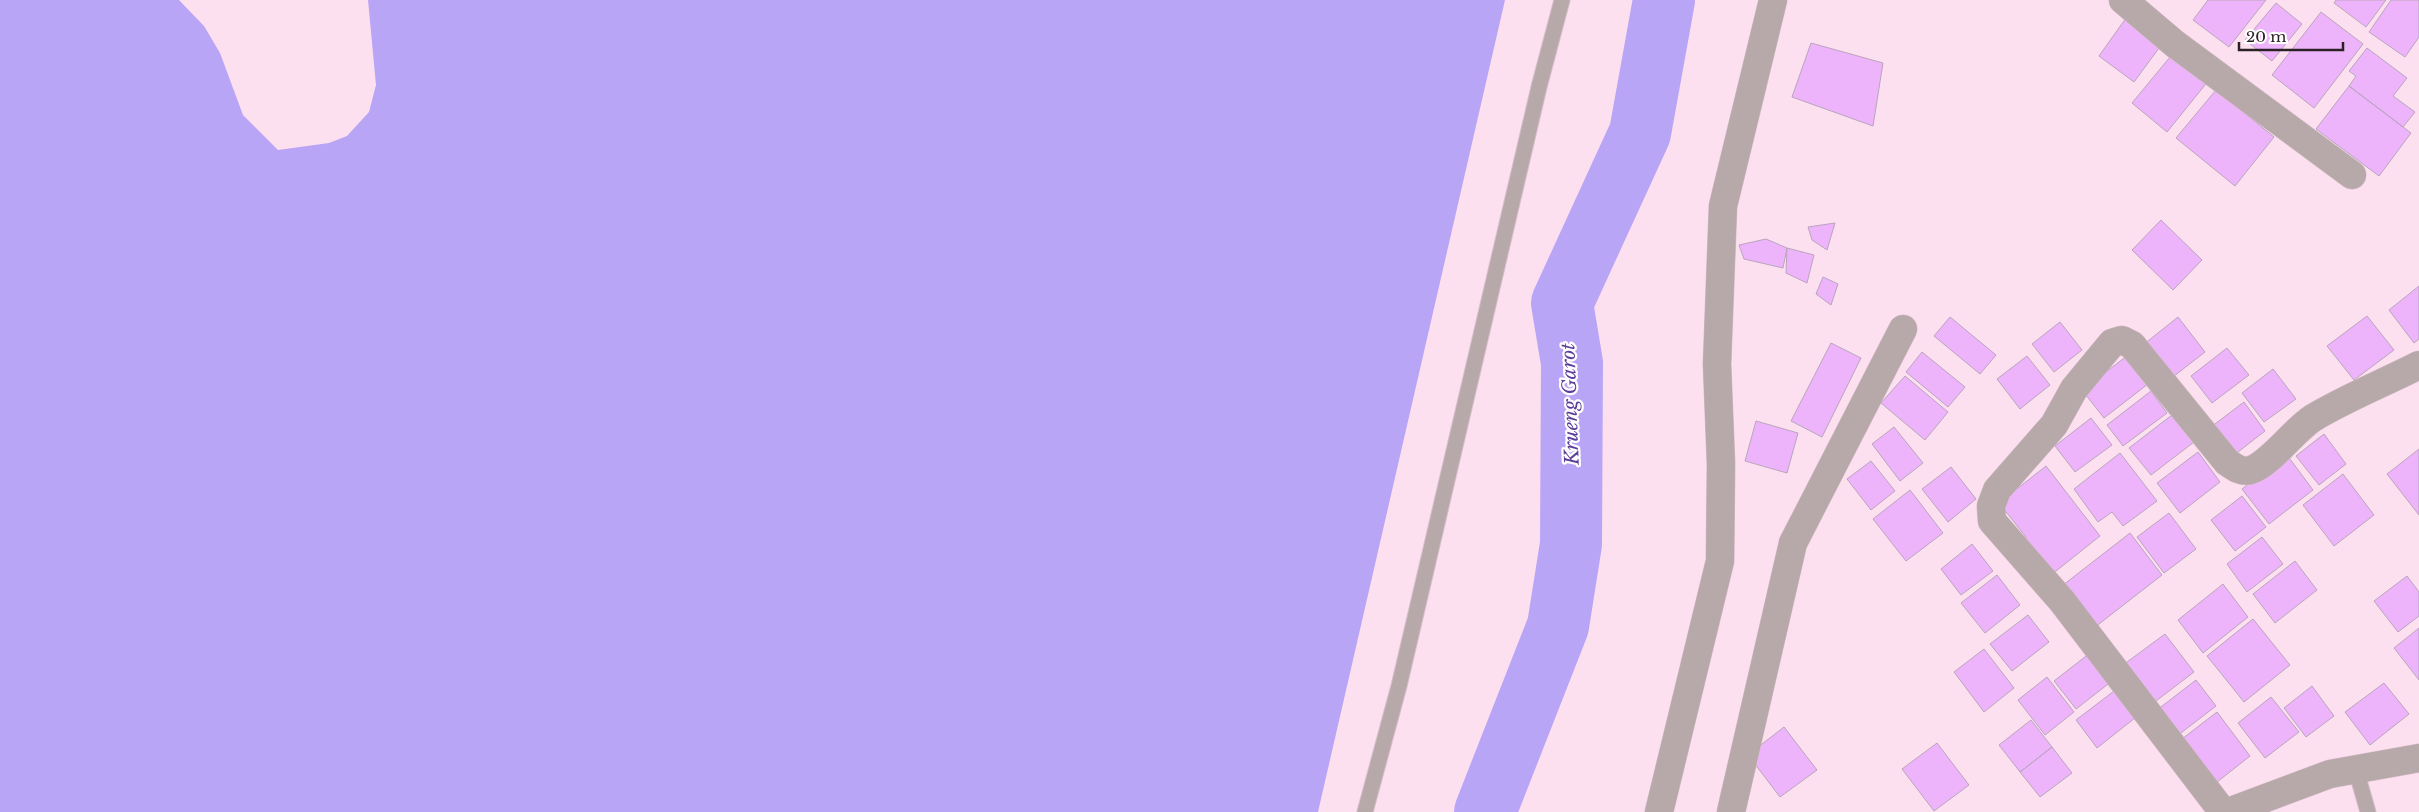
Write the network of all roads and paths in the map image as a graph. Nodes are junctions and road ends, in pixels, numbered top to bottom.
1 (1562, 0) edge
2 (1773, 0) edge
3 (2123, 0) edge
4 (2352, 175) dead end
5 (1903, 329) dead end
6 (2419, 365) edge
7 (2419, 758) edge
8 (2356, 770) junction
9 (1365, 812) edge
10 (1659, 812) edge
11 (1731, 812) edge
12 (2223, 812) edge
13 (2228, 812) edge
14 (2368, 812) edge

1 - 9 lane
2 - 10 street
3 - 4 street
5 - 11 street
6 - 12 street
7 - 8 street
8 - 13 street
8 - 14 lane

